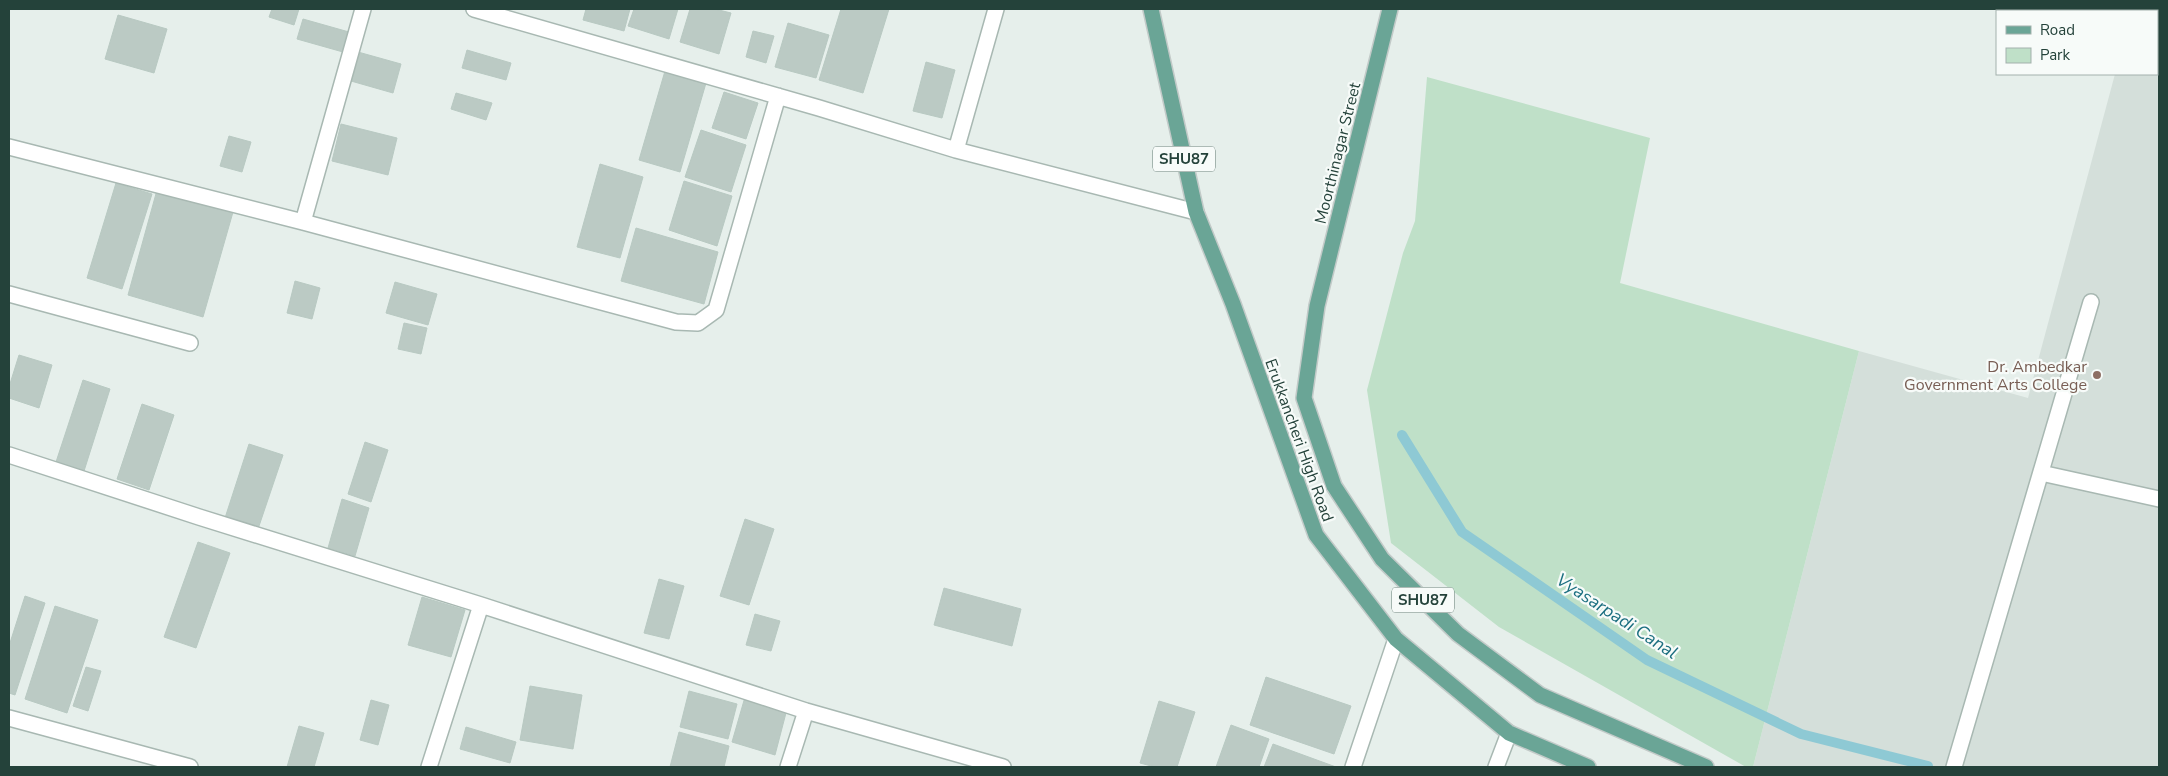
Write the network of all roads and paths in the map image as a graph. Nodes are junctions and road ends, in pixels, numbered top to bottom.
1 (363, 9) edge
2 (474, 9) edge
3 (996, 9) edge
4 (1150, 9) edge
5 (1390, 9) edge
6 (778, 96) junction
7 (9, 147) edge
8 (956, 150) junction
9 (1196, 212) junction
10 (303, 222) junction
11 (9, 294) edge
12 (2091, 302) dead end
13 (190, 343) dead end
14 (9, 455) edge
15 (2041, 473) junction
16 (2159, 499) edge
17 (481, 605) junction
18 (1396, 639) junction
19 (806, 711) junction
20 (9, 718) edge
21 (1509, 733) junction
22 (190, 767) edge
23 (429, 767) edge
24 (788, 767) edge
25 (1003, 767) edge
26 (1352, 767) edge
27 (1496, 767) edge
28 (1588, 767) edge
29 (1706, 767) edge
30 (1954, 767) edge

1 - 10 street
2 - 6 street
3 - 8 street
4 - 9 main road, Erukkancheri High Road / SHU87
5 - 29 main road, Moorthinagar Street / SHU87
6 - 8 street
6 - 10 street
7 - 10 street
8 - 9 street
9 - 18 main road, Erukkancheri High Road / SHU87
11 - 13 street
12 - 15 street
14 - 17 street
15 - 16 street
15 - 30 street
17 - 19 street
17 - 23 street
18 - 21 main road, Erukkancheri High Road / SHU87
18 - 26 street
19 - 24 street
19 - 25 street
20 - 22 street
21 - 27 street
21 - 28 main road, Erukkancheri High Road / SHU87

